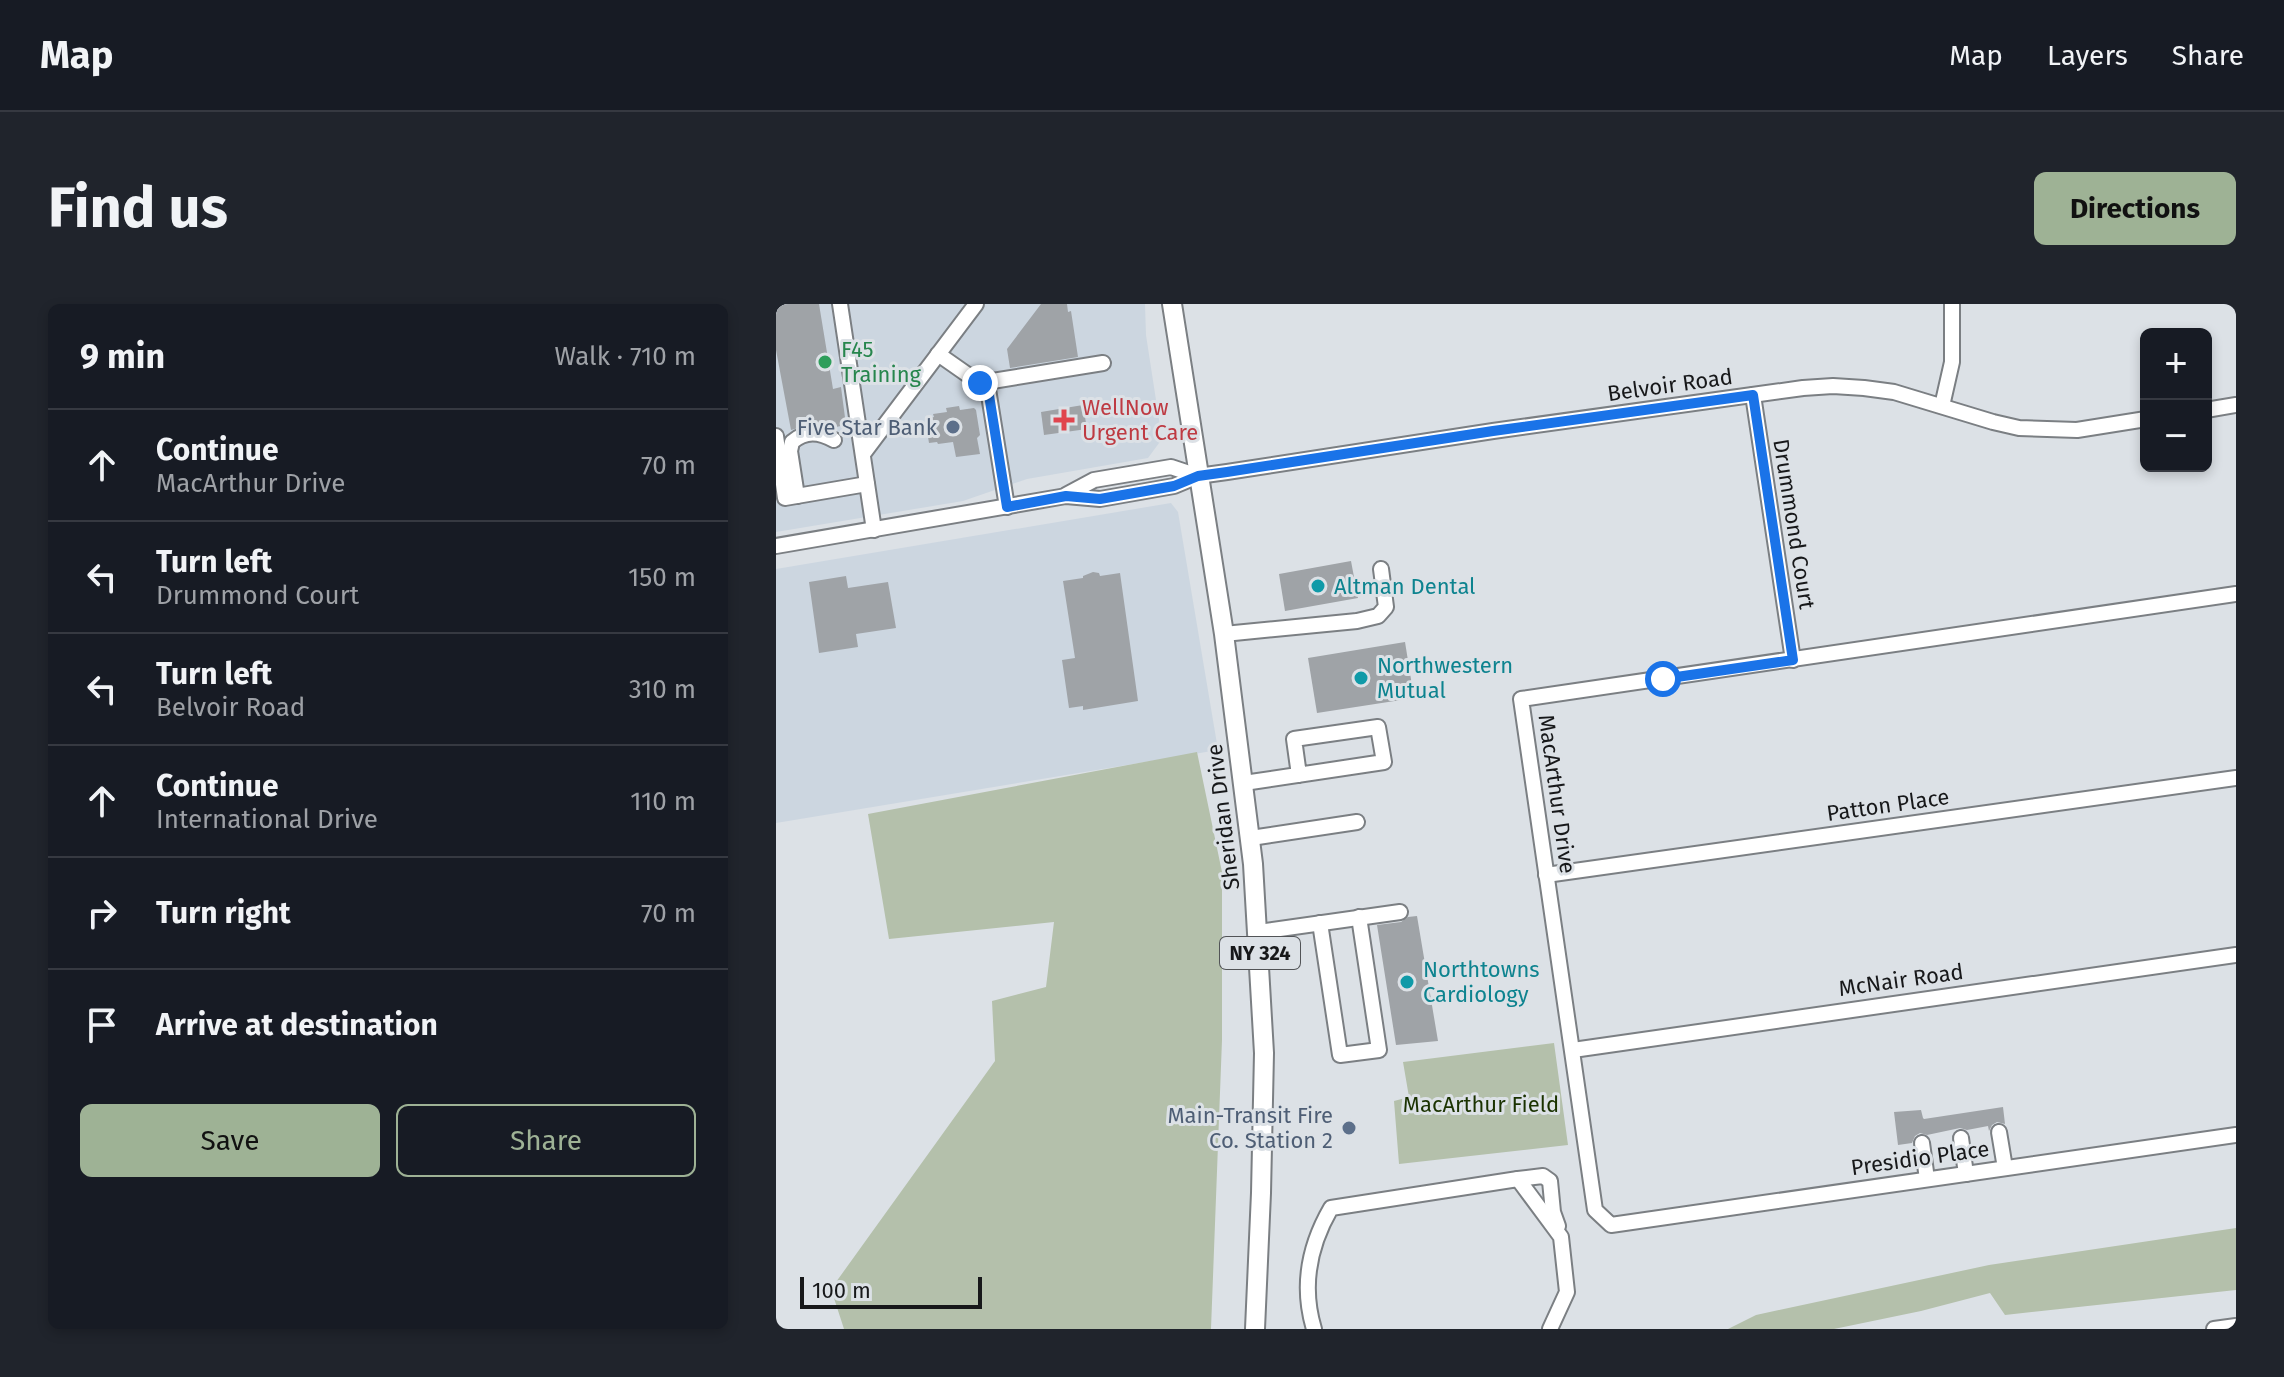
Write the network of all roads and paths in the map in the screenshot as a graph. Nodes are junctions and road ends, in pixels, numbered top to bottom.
1 (840, 304) edge
2 (976, 304) edge
3 (1172, 304) edge
4 (1952, 304) edge
5 (938, 354) junction
6 (1103, 363) dead end
7 (980, 383) junction
8 (1753, 395) junction
9 (2236, 405) edge
10 (1942, 406) junction
11 (2212, 409) edge
12 (2140, 420) edge
13 (776, 436) edge
14 (834, 440) dead end
15 (863, 454) junction
16 (1198, 476) junction
17 (867, 484) junction
18 (797, 496) junction
19 (1007, 507) junction
20 (874, 530) junction
21 (776, 546) edge
22 (1381, 569) dead end
23 (2236, 594) edge
24 (1224, 634) junction
25 (1793, 660) junction
26 (1299, 775) junction
27 (2236, 778) edge
28 (1244, 783) junction
29 (1357, 822) dead end
30 (1251, 838) junction
31 (1546, 875) junction
32 (1400, 912) dead end
33 (1359, 917) junction
34 (1320, 923) junction
35 (1259, 932) junction
36 (2236, 955) edge
37 (1573, 1050) junction
38 (1999, 1132) dead end
39 (2236, 1135) edge
40 (1961, 1138) dead end
41 (1922, 1143) dead end
42 (2005, 1168) junction
43 (1966, 1174) junction
44 (1518, 1179) junction
45 (1927, 1179) junction
46 (1611, 1225) joint
47 (1561, 1237) junction
48 (2236, 1326) edge
49 (1255, 1329) edge
50 (1314, 1329) edge
51 (1550, 1329) edge
52 (2214, 1329) edge

1 - 15 street
2 - 5 street
3 - 16 main road, Sheridan Drive / NY 324
4 - 10 street
5 - 7 street
5 - 15 street
6 - 7 street
7 - 19 street
8 - 10 street, Belvoir Road
8 - 16 street, Belvoir Road
8 - 25 street, Drummond Court
9 - 11 street
10 - 12 street, Belvoir Road
13 - 18 street
14 - 18 street
15 - 17 street
16 - 19 street, Belvoir Road
16 - 24 main road, Sheridan Drive / NY 324
17 - 18 street
17 - 20 street
19 - 20 street, Belvoir Road
20 - 21 street, Belvoir Road
22 - 24 street
23 - 25 street, MacArthur Drive
24 - 28 main road, Sheridan Drive / NY 324
25 - 31 street, MacArthur Drive
26 - 26 street
26 - 28 street
27 - 31 street, Patton Place
28 - 30 main road, Sheridan Drive / NY 324
29 - 30 street
30 - 35 main road, Sheridan Drive / NY 324
31 - 37 street, MacArthur Drive
32 - 33 street
33 - 34 street
33 - 34 street
34 - 35 street
35 - 49 main road, Sheridan Drive / NY 324
36 - 37 street, McNair Road
37 - 46 street, MacArthur Drive
38 - 42 street
39 - 42 street, Presidio Place
40 - 43 street
41 - 45 street
42 - 43 street, Presidio Place
43 - 45 street, Presidio Place
44 - 47 street
44 - 47 street
44 - 50 street
45 - 46 street, Presidio Place
47 - 51 street
48 - 52 street

